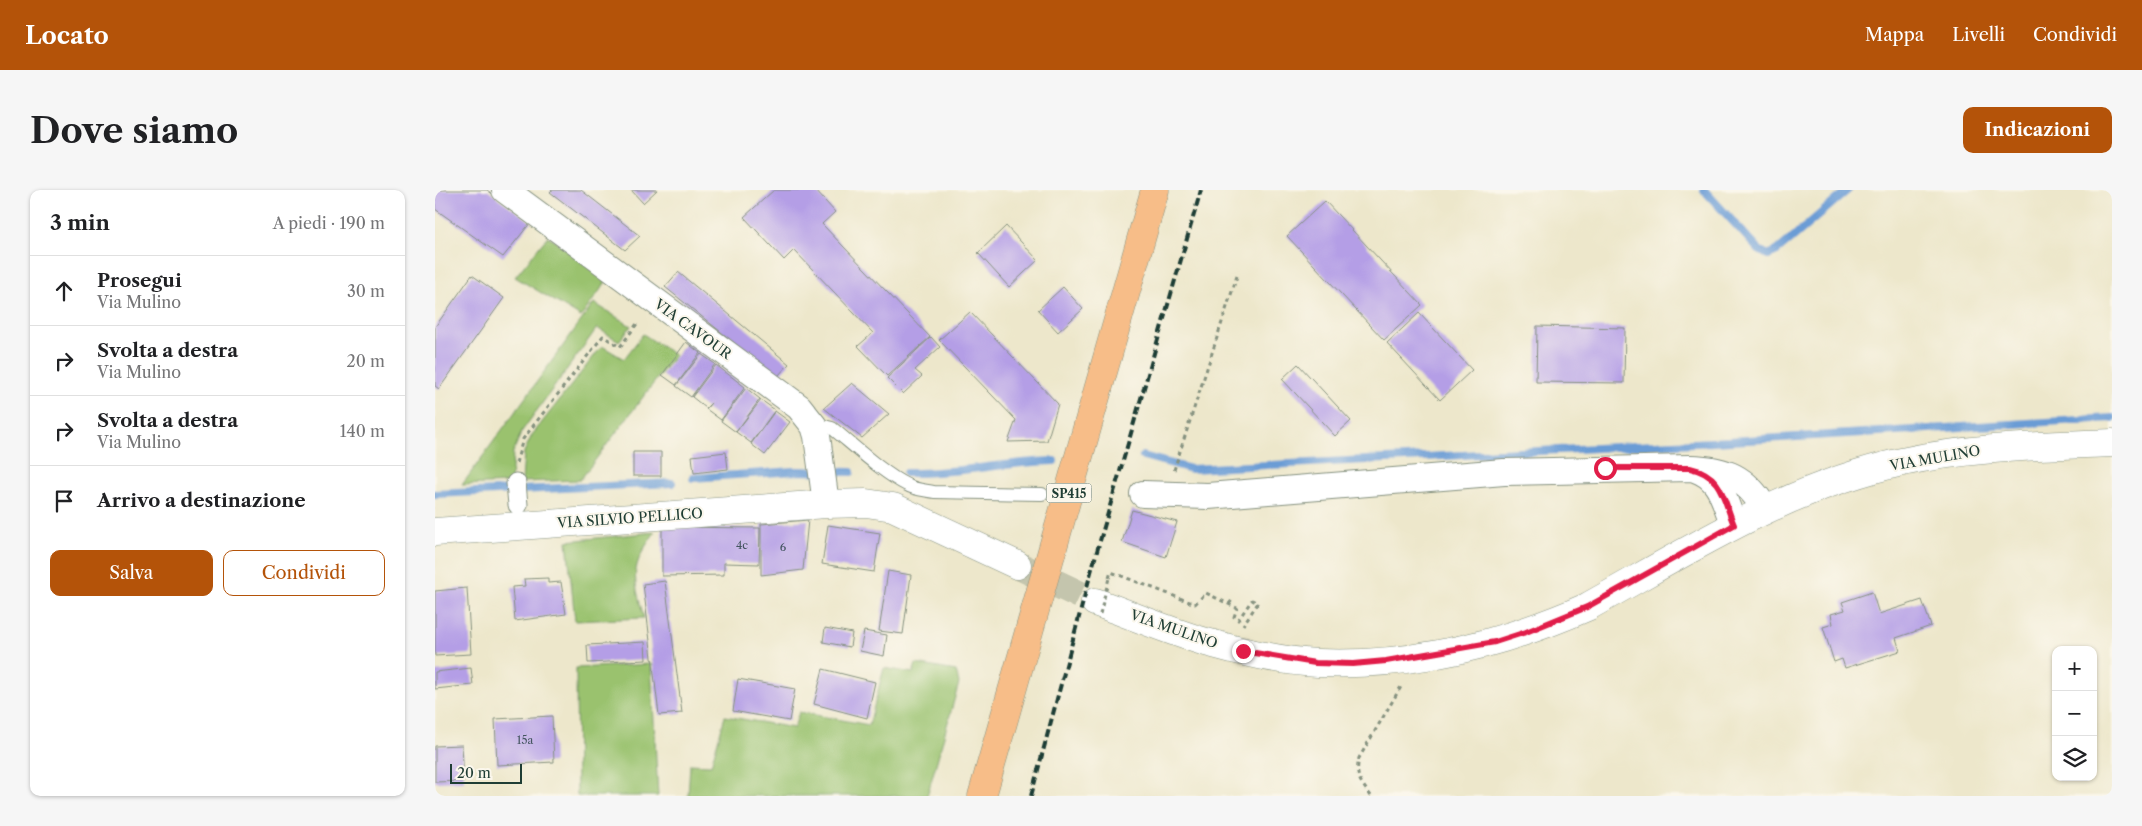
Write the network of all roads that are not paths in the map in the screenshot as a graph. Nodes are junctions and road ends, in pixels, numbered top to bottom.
1 (1155, 190) edge
2 (523, 195) edge
3 (814, 426) junction
4 (2112, 443) edge
5 (1690, 468) junction
6 (516, 483) road end
7 (1042, 494) dead end
8 (1143, 494) dead end
9 (824, 496) junction
10 (518, 505) dead end
11 (1765, 509) junction
12 (1734, 525) junction
13 (435, 532) edge
14 (1017, 565) tunnel mouth
15 (1097, 608) tunnel mouth
16 (982, 796) edge

1 - 16 main road, SP415
2 - 3 street, VIA CAVOUR
3 - 7 lane
3 - 9 street, VIA CAVOUR
4 - 11 street, VIA MULINO
5 - 8 street
5 - 11 street
5 - 12 street
6 - 10 street
9 - 13 street, VIA SILVIO PELLICO
9 - 14 street
11 - 12 street, VIA MULINO
12 - 15 street, VIA MULINO

